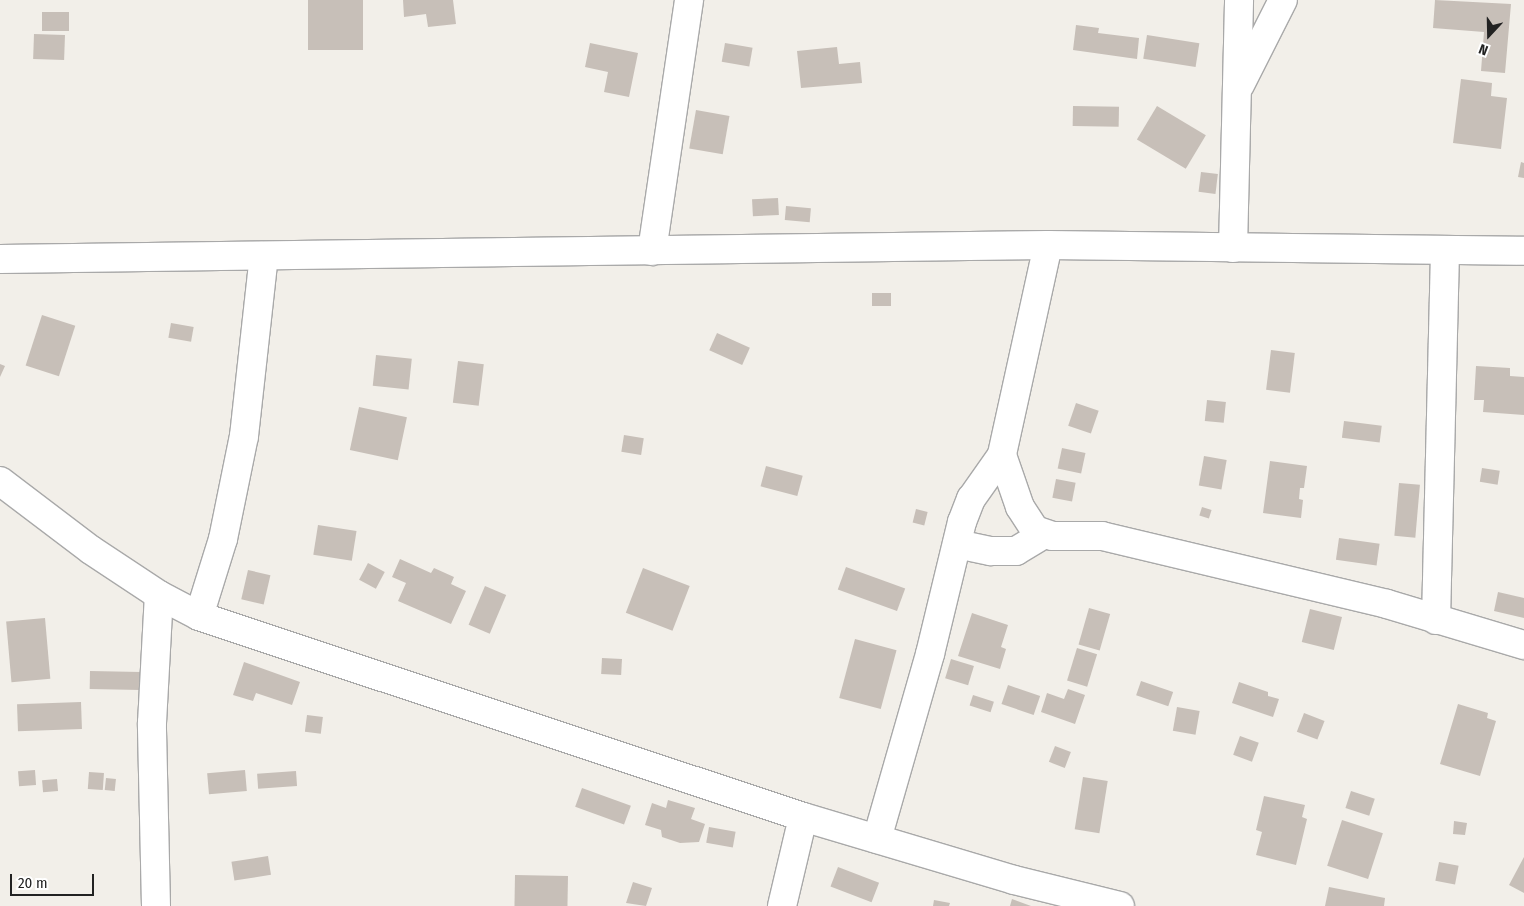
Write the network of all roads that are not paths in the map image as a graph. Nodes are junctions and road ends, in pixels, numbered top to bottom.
1 (689, 0) edge
2 (1239, 0) edge
3 (1283, 0) edge
4 (1237, 91) junction
5 (1048, 245) junction
6 (1233, 248) junction
7 (652, 251) junction
8 (1445, 251) junction
9 (1524, 251) edge
10 (264, 256) junction
11 (0, 259) edge
12 (1002, 455) junction
13 (0, 481) edge
14 (1043, 535) junction
15 (958, 544) junction
16 (159, 595) junction
17 (199, 616) junction
18 (1436, 620) junction
19 (1524, 645) edge
20 (803, 817) junction
21 (877, 839) junction
22 (156, 906) edge
23 (782, 906) edge
24 (1120, 906) edge

1 - 7 street
2 - 4 street
3 - 4 street
4 - 6 street
5 - 6 street
5 - 7 street
5 - 12 street
6 - 8 street
7 - 10 street
8 - 9 street
8 - 18 street
10 - 11 street
10 - 17 street
12 - 14 street
12 - 15 street
13 - 16 street
14 - 15 street
14 - 18 street
15 - 21 street
16 - 17 street
16 - 22 street
17 - 20 street
18 - 19 street
20 - 21 street
20 - 23 street
21 - 24 street

